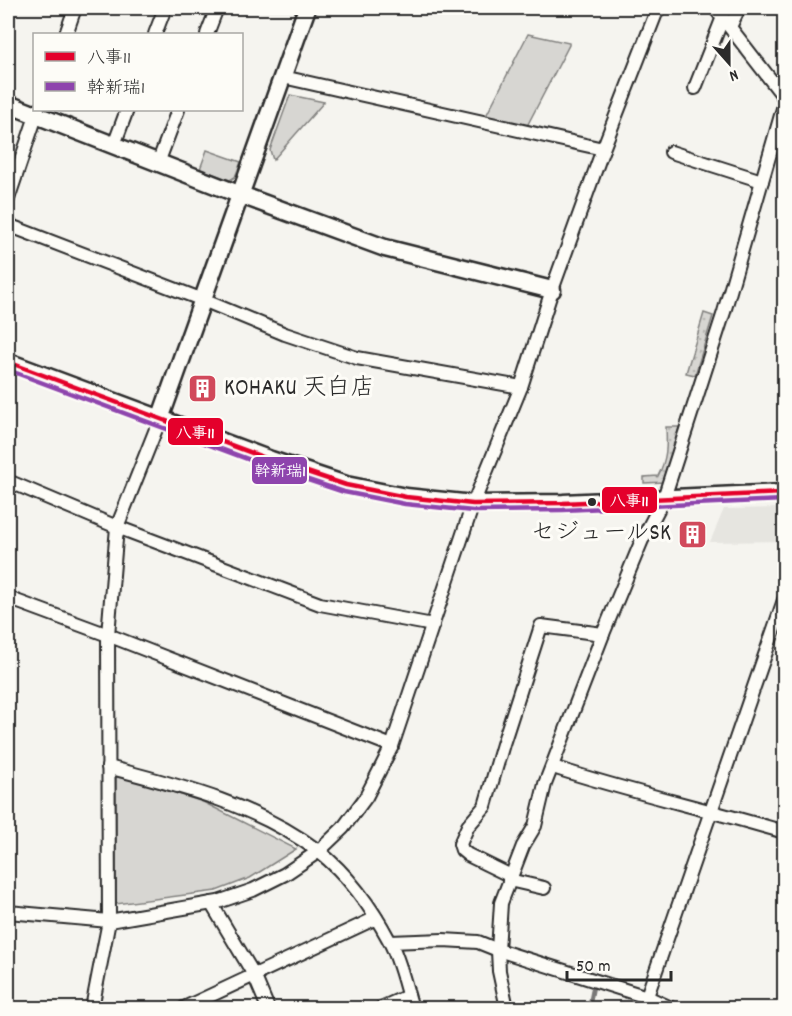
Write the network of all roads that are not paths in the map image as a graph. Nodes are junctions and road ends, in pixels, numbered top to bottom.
1 (75, 8) edge
2 (165, 8) edge
3 (217, 8) edge
4 (307, 8) edge
5 (658, 8) edge
6 (739, 8) edge
7 (723, 17) edge
8 (66, 33) edge
9 (155, 33) edge
10 (207, 33) edge
11 (283, 77) junction
12 (696, 88) dead end
13 (784, 97) edge
14 (8, 104) edge
15 (784, 105) edge
16 (33, 111) edge
17 (127, 111) edge
18 (178, 111) edge
19 (37, 112) edge
20 (114, 145) junction
21 (603, 149) junction
22 (671, 152) dead end
23 (158, 163) junction
24 (762, 181) junction
25 (241, 195) junction
26 (8, 199) edge
27 (8, 225) edge
28 (552, 290) junction
29 (203, 300) junction
30 (8, 362) edge
31 (521, 387) junction
32 (160, 420) junction
33 (8, 481) edge
34 (784, 493) edge
35 (664, 498) junction
36 (473, 504) junction
37 (117, 527) junction
38 (8, 598) edge
39 (783, 607) edge
40 (433, 625) junction
41 (603, 634) junction
42 (108, 635) junction
43 (392, 746) junction
44 (108, 767) junction
45 (553, 767) junction
46 (712, 810) junction
47 (784, 832) edge
48 (319, 851) junction
49 (510, 878) junction
50 (544, 888) dead end
51 (212, 903) junction
52 (8, 912) edge
53 (376, 918) junction
54 (109, 921) junction
55 (390, 942) junction
56 (498, 950) junction
57 (254, 975) junction
58 (410, 1002) edge
59 (645, 1003) edge
60 (92, 1008) edge
61 (184, 1008) edge
62 (268, 1008) edge
63 (381, 1008) edge
64 (507, 1008) edge
65 (671, 1008) edge

1 - 8 street
2 - 9 street
3 - 10 street
4 - 11 street
5 - 21 street
6 - 7 street
7 - 12 street
7 - 13 street
11 - 21 street
11 - 25 street
14 - 16 street
15 - 24 street
17 - 20 street
18 - 23 street
19 - 20 street
19 - 26 street
20 - 23 street
21 - 28 street
22 - 24 street
23 - 25 street
24 - 35 street
25 - 28 street
25 - 29 street
27 - 29 street
28 - 31 street
29 - 31 street
29 - 32 street
30 - 32 street
31 - 36 street
32 - 36 street
32 - 37 street
33 - 37 street
34 - 35 street
35 - 36 street
35 - 41 street
36 - 40 street
37 - 40 street
37 - 42 street
38 - 42 street
39 - 46 street
40 - 43 street
41 - 45 street
41 - 49 street
42 - 43 street
42 - 44 street
43 - 48 street
44 - 48 street
44 - 54 street
45 - 46 street
45 - 49 street
46 - 47 street
46 - 59 street
48 - 51 street
48 - 53 street
49 - 50 street
49 - 56 street
51 - 54 street
51 - 57 street
52 - 54 street
53 - 55 street
53 - 57 street
54 - 60 street
55 - 56 street
55 - 58 street
56 - 59 street
56 - 64 street
57 - 61 street
57 - 62 street
58 - 63 street
59 - 65 street

